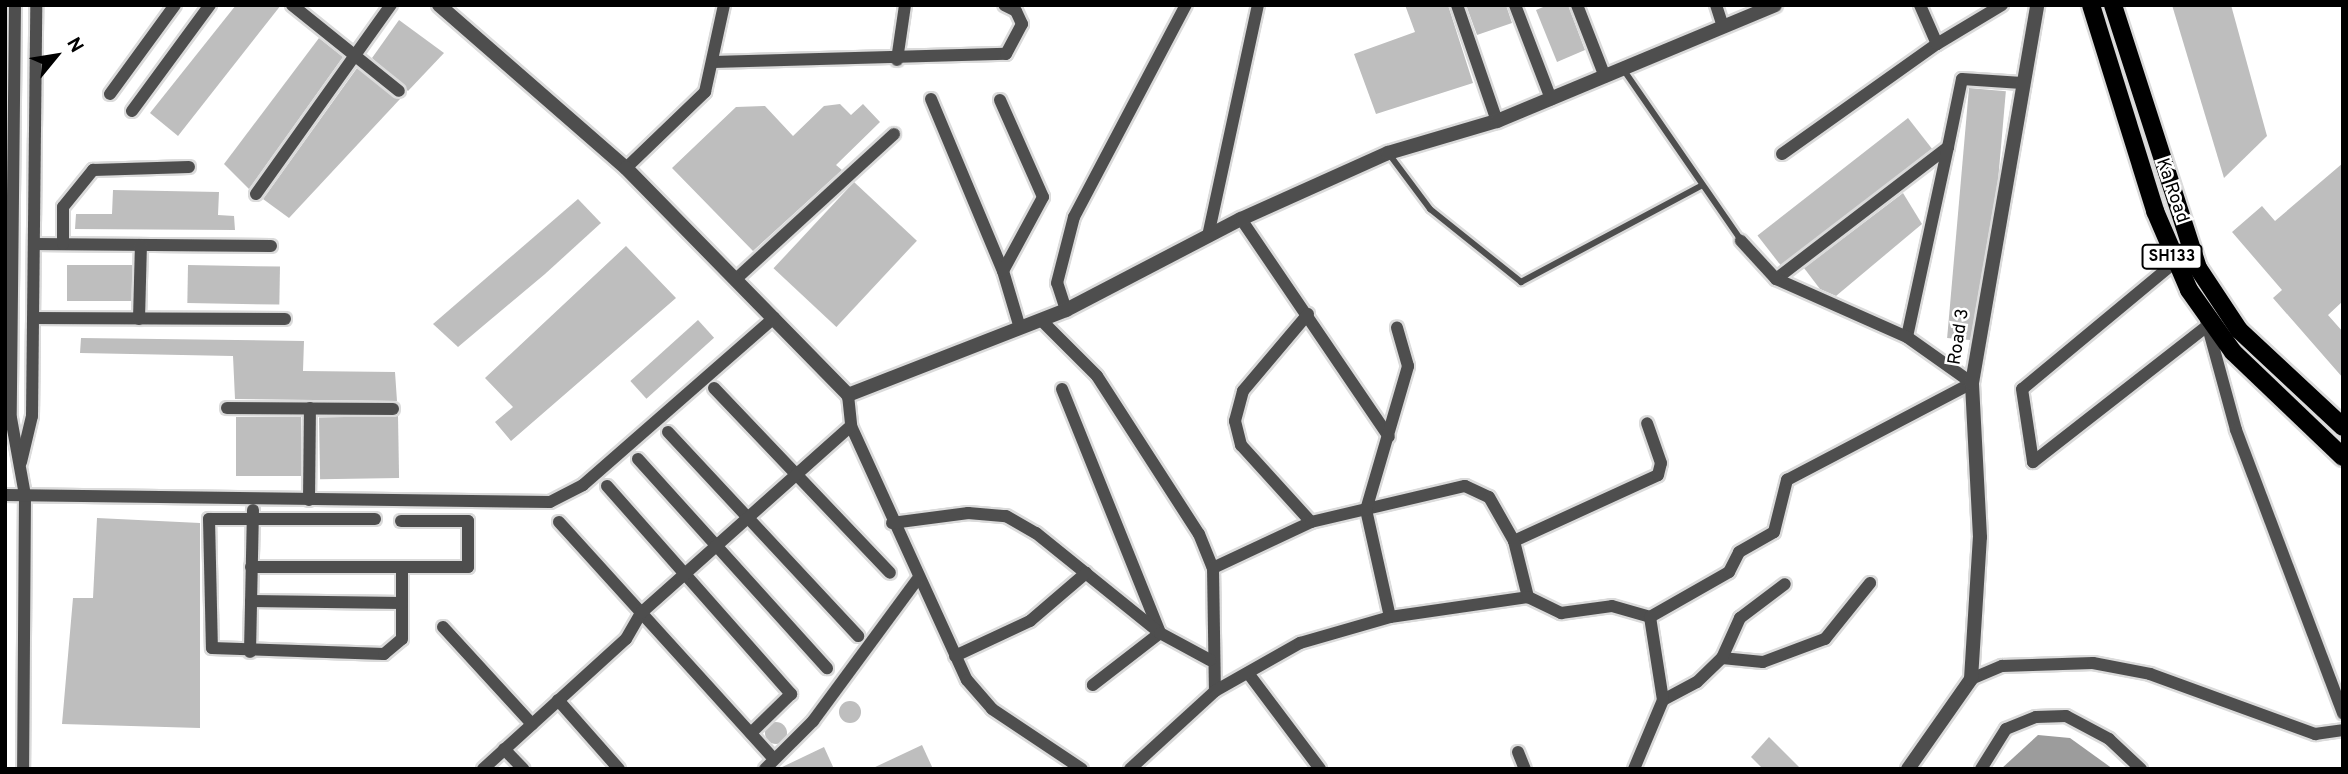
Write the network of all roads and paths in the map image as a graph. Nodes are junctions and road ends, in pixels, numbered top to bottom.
1 (15, 5) edge
2 (36, 5) edge
3 (210, 5) edge
4 (391, 5) edge
5 (439, 5) edge
6 (724, 5) edge
7 (905, 5) edge
8 (1004, 5) edge
9 (1186, 5) edge
10 (1458, 5) edge
11 (1515, 5) edge
12 (1577, 5) edge
13 (1716, 5) edge
14 (1774, 5) edge
15 (1920, 5) edge
16 (2002, 5) edge
17 (2037, 5) edge
18 (2091, 5) edge
19 (2113, 5) edge
20 (296, 6) edge
21 (171, 7) edge
22 (1260, 7) edge
23 (1723, 27) junction
24 (1937, 44) junction
25 (358, 58) junction
26 (897, 60) junction
27 (713, 62) junction
28 (1623, 69) junction
29 (9, 76) edge
30 (1605, 76) junction
31 (2022, 83) junction
32 (400, 92) dead end
33 (110, 94) dead end
34 (930, 99) dead end
35 (1551, 99) junction
36 (1000, 100) dead end
37 (132, 111) dead end
38 (1497, 121) junction
39 (894, 134) dead end
40 (1948, 147) junction
41 (1388, 153) junction
42 (1782, 154) dead end
43 (189, 167) dead end
44 (626, 168) junction
45 (1701, 186) junction
46 (256, 194) dead end
47 (1241, 219) junction
48 (1208, 236) junction
49 (1741, 241) joint
50 (34, 244) junction
51 (63, 244) junction
52 (141, 245) junction
53 (271, 246) dead end
54 (2175, 263) junction
55 (1003, 271) junction
56 (737, 278) junction
57 (1776, 279) junction
58 (2217, 300) junction
59 (1066, 310) junction
60 (1308, 314) junction
61 (33, 318) junction
62 (774, 318) junction
63 (139, 319) junction
64 (285, 319) dead end
65 (1041, 320) junction
66 (2206, 320) junction
67 (1020, 328) junction
68 (1397, 328) dead end
69 (1907, 337) junction
70 (2257, 348) junction
71 (2242, 361) junction
72 (1972, 383) junction
73 (714, 388) dead end
74 (1062, 389) dead end
75 (848, 395) junction
76 (227, 408) dead end
77 (310, 408) junction
78 (393, 409) dead end
79 (1647, 423) dead end
80 (851, 426) junction
81 (2343, 427) edge
82 (668, 432) dead end
83 (1389, 437) junction
84 (2343, 457) edge
85 (638, 459) dead end
86 (21, 462) junction
87 (798, 472) junction
88 (607, 486) dead end
89 (5, 495) edge
90 (24, 495) junction
91 (253, 499) junction
92 (309, 500) junction
93 (1366, 510) junction
94 (747, 516) junction
95 (253, 518) junction
96 (374, 519) dead end
97 (401, 521) dead end
98 (559, 522) dead end
99 (1311, 522) junction
100 (892, 523) junction
101 (1514, 541) junction
102 (715, 546) junction
103 (251, 567) junction
104 (1213, 568) junction
105 (402, 569) junction
106 (890, 573) dead end
107 (1086, 573) junction
108 (685, 574) junction
109 (917, 580) junction
110 (1870, 583) dead end
111 (1785, 584) dead end
112 (1528, 597) junction
113 (251, 601) junction
114 (402, 603) junction
115 (642, 613) junction
116 (1390, 617) junction
117 (1650, 617) junction
118 (443, 626) dead end
119 (1160, 633) junction
120 (858, 636) dead end
121 (250, 652) junction
122 (956, 656) junction
123 (1722, 658) junction
124 (1210, 660) junction
125 (827, 668) dead end
126 (1248, 673) junction
127 (1971, 679) junction
128 (1093, 685) dead end
129 (1214, 691) junction
130 (558, 700) junction
131 (1663, 701) junction
132 (2343, 713) edge
133 (532, 723) junction
134 (2343, 730) edge
135 (751, 733) junction
136 (504, 749) junction
137 (1518, 752) dead end
138 (769, 763) edge
139 (23, 769) edge
140 (483, 769) edge
141 (523, 769) edge
142 (619, 769) edge
143 (1082, 769) edge
144 (1130, 769) edge
145 (1320, 769) edge
146 (1525, 769) edge
147 (1634, 769) edge
148 (1908, 769) edge
149 (1981, 769) edge
150 (2141, 769) edge

1 - 29 street
2 - 50 street
3 - 37 street
4 - 25 street
5 - 44 street
6 - 27 street
7 - 26 street
8 - 26 street
9 - 59 street
10 - 38 street
11 - 35 street
12 - 30 street
13 - 23 street
14 - 23 street
15 - 24 street
16 - 24 street
17 - 31 street, Road 3
18 - 54 main road, Ka Road / SH133
19 - 58 main road, Ka Road / SH133
20 - 25 street
21 - 33 street
22 - 48 street
23 - 28 street
24 - 42 street
25 - 32 street
25 - 46 street
26 - 27 street
27 - 44 street
28 - 30 street
28 - 45 lane
29 - 86 street
30 - 35 street
31 - 40 street
31 - 72 street, Road 3
34 - 55 street
35 - 38 street
36 - 55 street
38 - 41 street
39 - 56 street
40 - 57 street
40 - 69 street
41 - 45 lane
41 - 47 street
43 - 51 street
44 - 56 street
45 - 49 lane
47 - 48 street
47 - 60 street
48 - 59 street
49 - 57 street
50 - 51 street
50 - 61 street
51 - 52 street
52 - 53 street
52 - 63 street
54 - 66 main road, Ka Road / SH133
54 - 66 street
55 - 67 street
56 - 62 street
57 - 69 street
58 - 66 street
58 - 70 main road, Ka Road / SH133
59 - 65 street
60 - 83 street
60 - 99 street
61 - 63 street
61 - 86 street
62 - 75 street
62 - 92 street
63 - 64 street
65 - 67 street
65 - 104 street
66 - 71 main road, Ka Road / SH133
66 - 132 street
67 - 75 street
68 - 83 street
69 - 72 street
70 - 71 main road
70 - 81 main road, Ka Road / SH133
71 - 84 main road, Ka Road / SH133
72 - 117 street
72 - 127 street, Road 3
73 - 87 street
74 - 119 street
75 - 80 street
76 - 77 street
77 - 78 street
77 - 92 street
79 - 101 street
80 - 87 street
80 - 100 street
82 - 94 street
83 - 93 street
85 - 102 street
86 - 90 street
87 - 94 street
87 - 106 street
88 - 108 street
89 - 90 street
90 - 91 street
90 - 139 street
91 - 92 street
91 - 95 street
93 - 99 street
93 - 101 street
93 - 116 street
94 - 102 street
94 - 120 street
95 - 96 street
95 - 103 street
95 - 121 street
97 - 105 street
98 - 115 street
99 - 104 street
100 - 107 street
100 - 109 street
101 - 112 street
102 - 108 street
102 - 125 street
103 - 105 street
103 - 113 street
104 - 124 street
105 - 114 street
107 - 119 street
107 - 122 street
108 - 115 street
108 - 135 street
109 - 122 street
109 - 138 street
110 - 123 street
111 - 123 street
112 - 116 street
112 - 117 street
113 - 114 street
113 - 121 street
114 - 121 street
115 - 130 street
115 - 135 street
116 - 126 street
117 - 131 street
118 - 133 street
119 - 124 street
119 - 128 street
122 - 143 street
123 - 131 street
124 - 129 street
126 - 129 street
126 - 145 street
127 - 134 street
127 - 148 street
129 - 144 street
130 - 133 street
130 - 142 street
131 - 147 street
133 - 136 street
135 - 138 street
136 - 140 street
136 - 141 street
137 - 146 street
149 - 150 street

